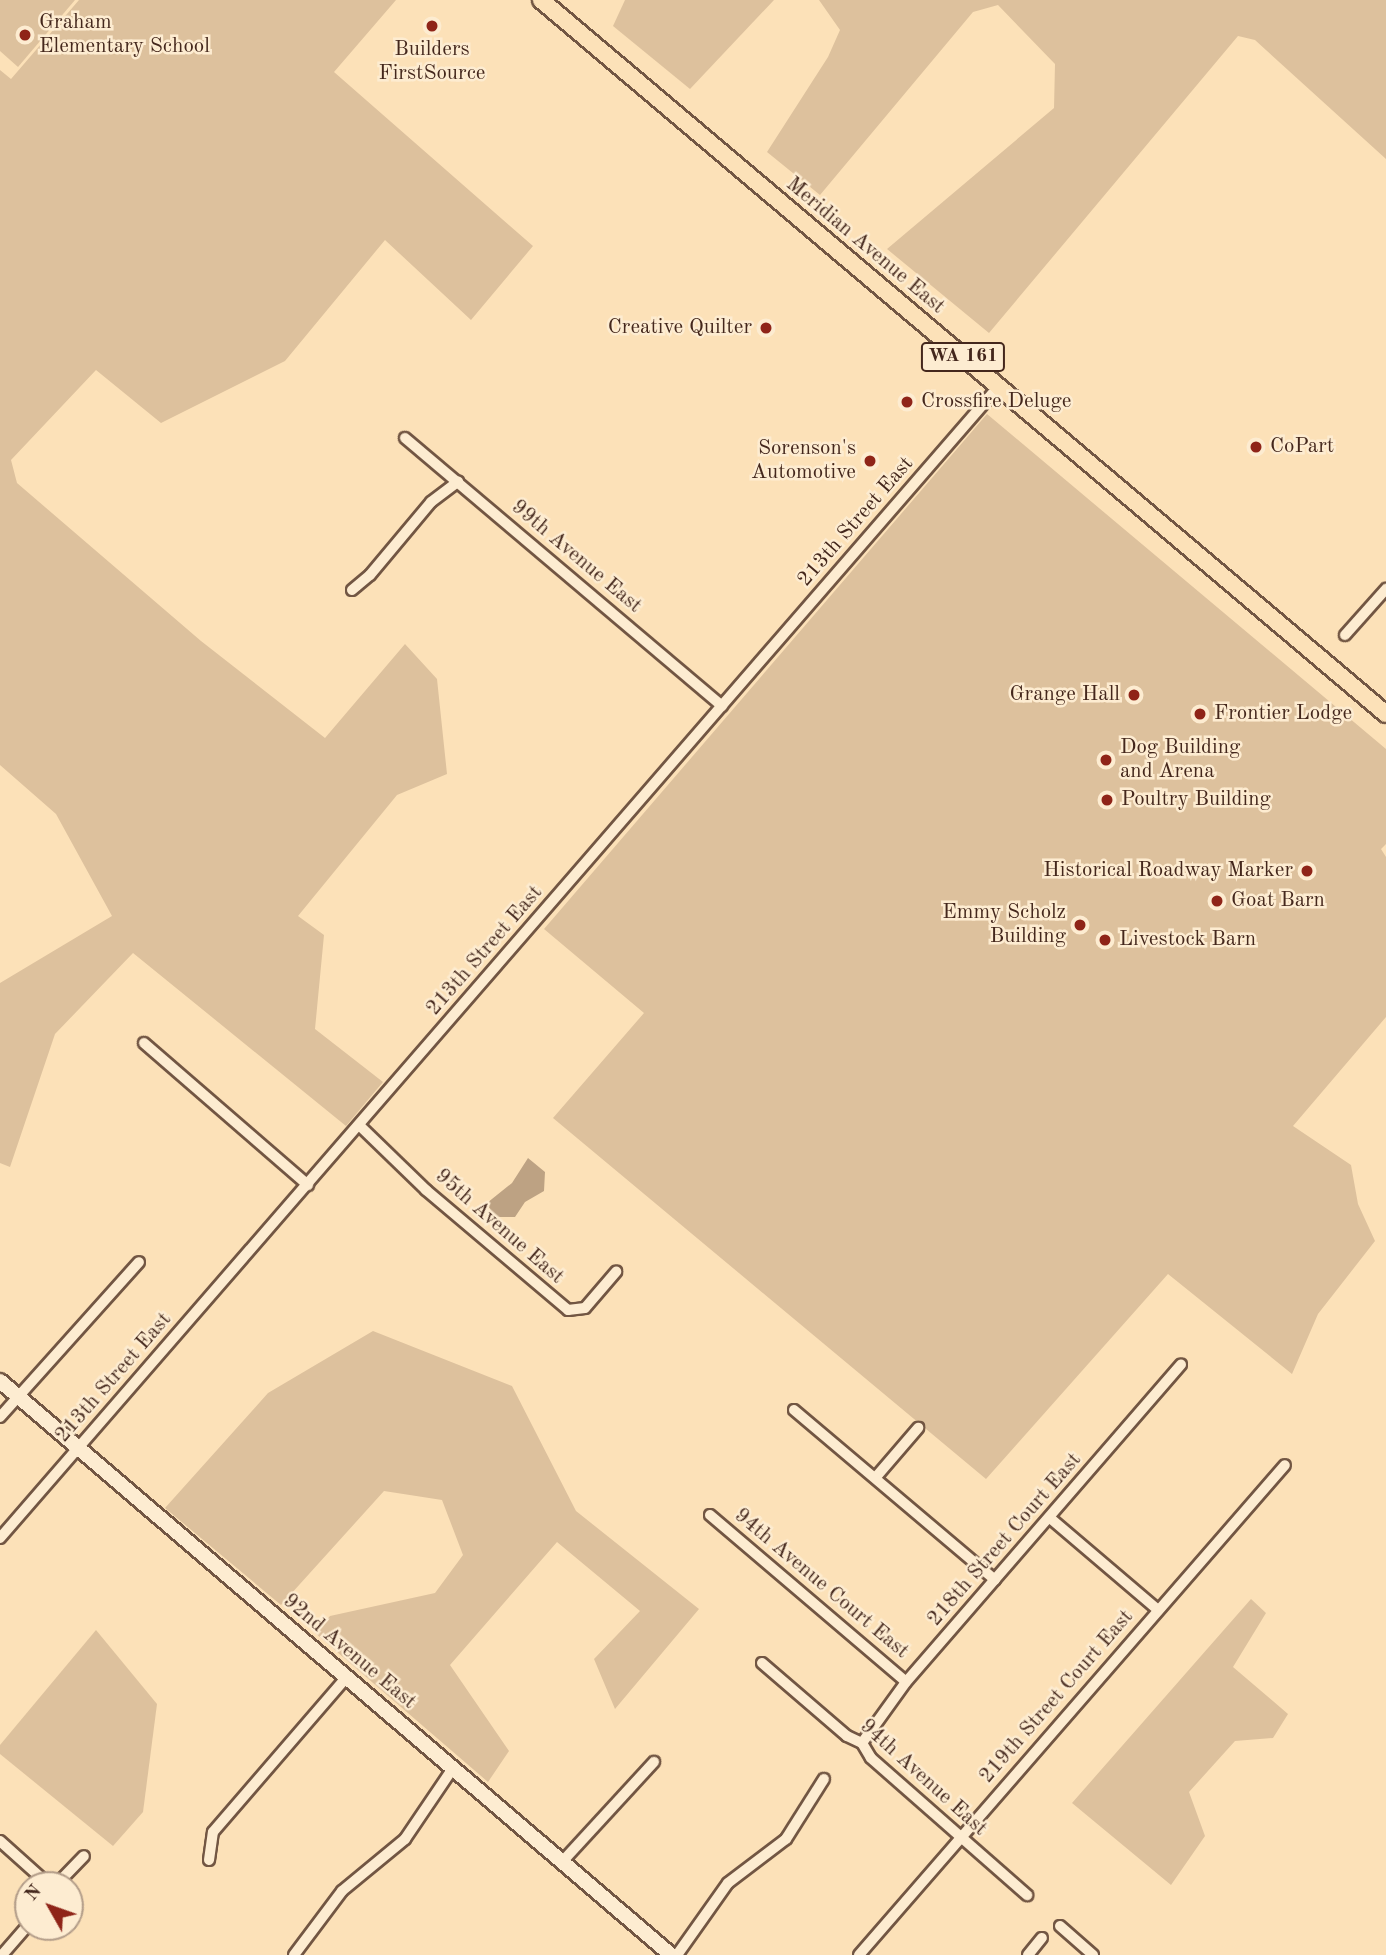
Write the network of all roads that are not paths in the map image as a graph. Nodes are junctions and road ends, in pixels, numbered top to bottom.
1 (541, 0) edge
2 (998, 387) junction
3 (405, 438) dead end
4 (458, 482) junction
5 (1386, 589) edge
6 (352, 590) dead end
7 (1345, 635) dead end
8 (722, 706) junction
9 (1386, 714) edge
10 (144, 1043) dead end
11 (360, 1126) junction
12 (308, 1185) junction
13 (139, 1262) dead end
14 (617, 1272) dead end
15 (1181, 1365) dead end
16 (0, 1381) edge
17 (18, 1397) junction
18 (794, 1410) dead end
19 (0, 1417) edge
20 (918, 1428) dead end
21 (78, 1448) junction
22 (1285, 1465) dead end
23 (876, 1477) junction
24 (710, 1515) dead end
25 (1050, 1518) junction
26 (0, 1538) edge
27 (995, 1580) junction
28 (1157, 1609) junction
29 (762, 1663) dead end
30 (347, 1677) junction
31 (906, 1682) junction
32 (862, 1743) junction
33 (654, 1762) dead end
34 (453, 1768) junction
35 (824, 1779) dead end
36 (961, 1838) junction
37 (0, 1841) edge
38 (83, 1856) dead end
39 (209, 1860) dead end
40 (562, 1862) junction
41 (33, 1871) edge
42 (69, 1871) edge
43 (1027, 1895) dead end
44 (1060, 1926) dead end
45 (1042, 1938) dead end
46 (14, 1941) edge
47 (2, 1955) edge
48 (294, 1955) edge
49 (671, 1955) edge
50 (677, 1955) edge
51 (859, 1955) edge
52 (1028, 1955) edge
53 (1093, 1955) edge

1 - 2 main road, Meridian Avenue East / WA 161
2 - 8 street, 213th Street East
2 - 9 main road, Meridian Avenue East / WA 161
3 - 4 street, 99th Avenue East
4 - 6 street
4 - 8 street, 99th Avenue East
5 - 7 street
8 - 11 street, 213th Street East
10 - 12 street
11 - 12 street, 213th Street East
11 - 14 street, 95th Avenue East
12 - 21 street, 213th Street East
13 - 17 street
15 - 25 street, 218th Street Court East
16 - 17 street, 92nd Avenue East
17 - 19 street
17 - 21 street, 92nd Avenue East
18 - 23 street
20 - 23 street
21 - 26 street, 213th Street East
21 - 30 street, 92nd Avenue East
22 - 28 street, 219th Street Court East
23 - 27 street
24 - 31 street, 94th Avenue Court East
25 - 27 street, 218th Street Court East
25 - 28 street
27 - 31 street, 218th Street Court East
28 - 36 street, 219th Street Court East
29 - 32 street, 94th Avenue East
30 - 34 street, 92nd Avenue East
30 - 39 street
31 - 32 street, 218th Street Court East
32 - 36 street, 94th Avenue East
33 - 40 street
34 - 40 street, 92nd Avenue East
34 - 48 street
35 - 50 street
36 - 43 street, 94th Avenue East
36 - 51 street, 219th Street Court East
37 - 41 street
38 - 42 street
40 - 49 street, 92nd Avenue East
44 - 53 street
45 - 52 street
46 - 47 street

